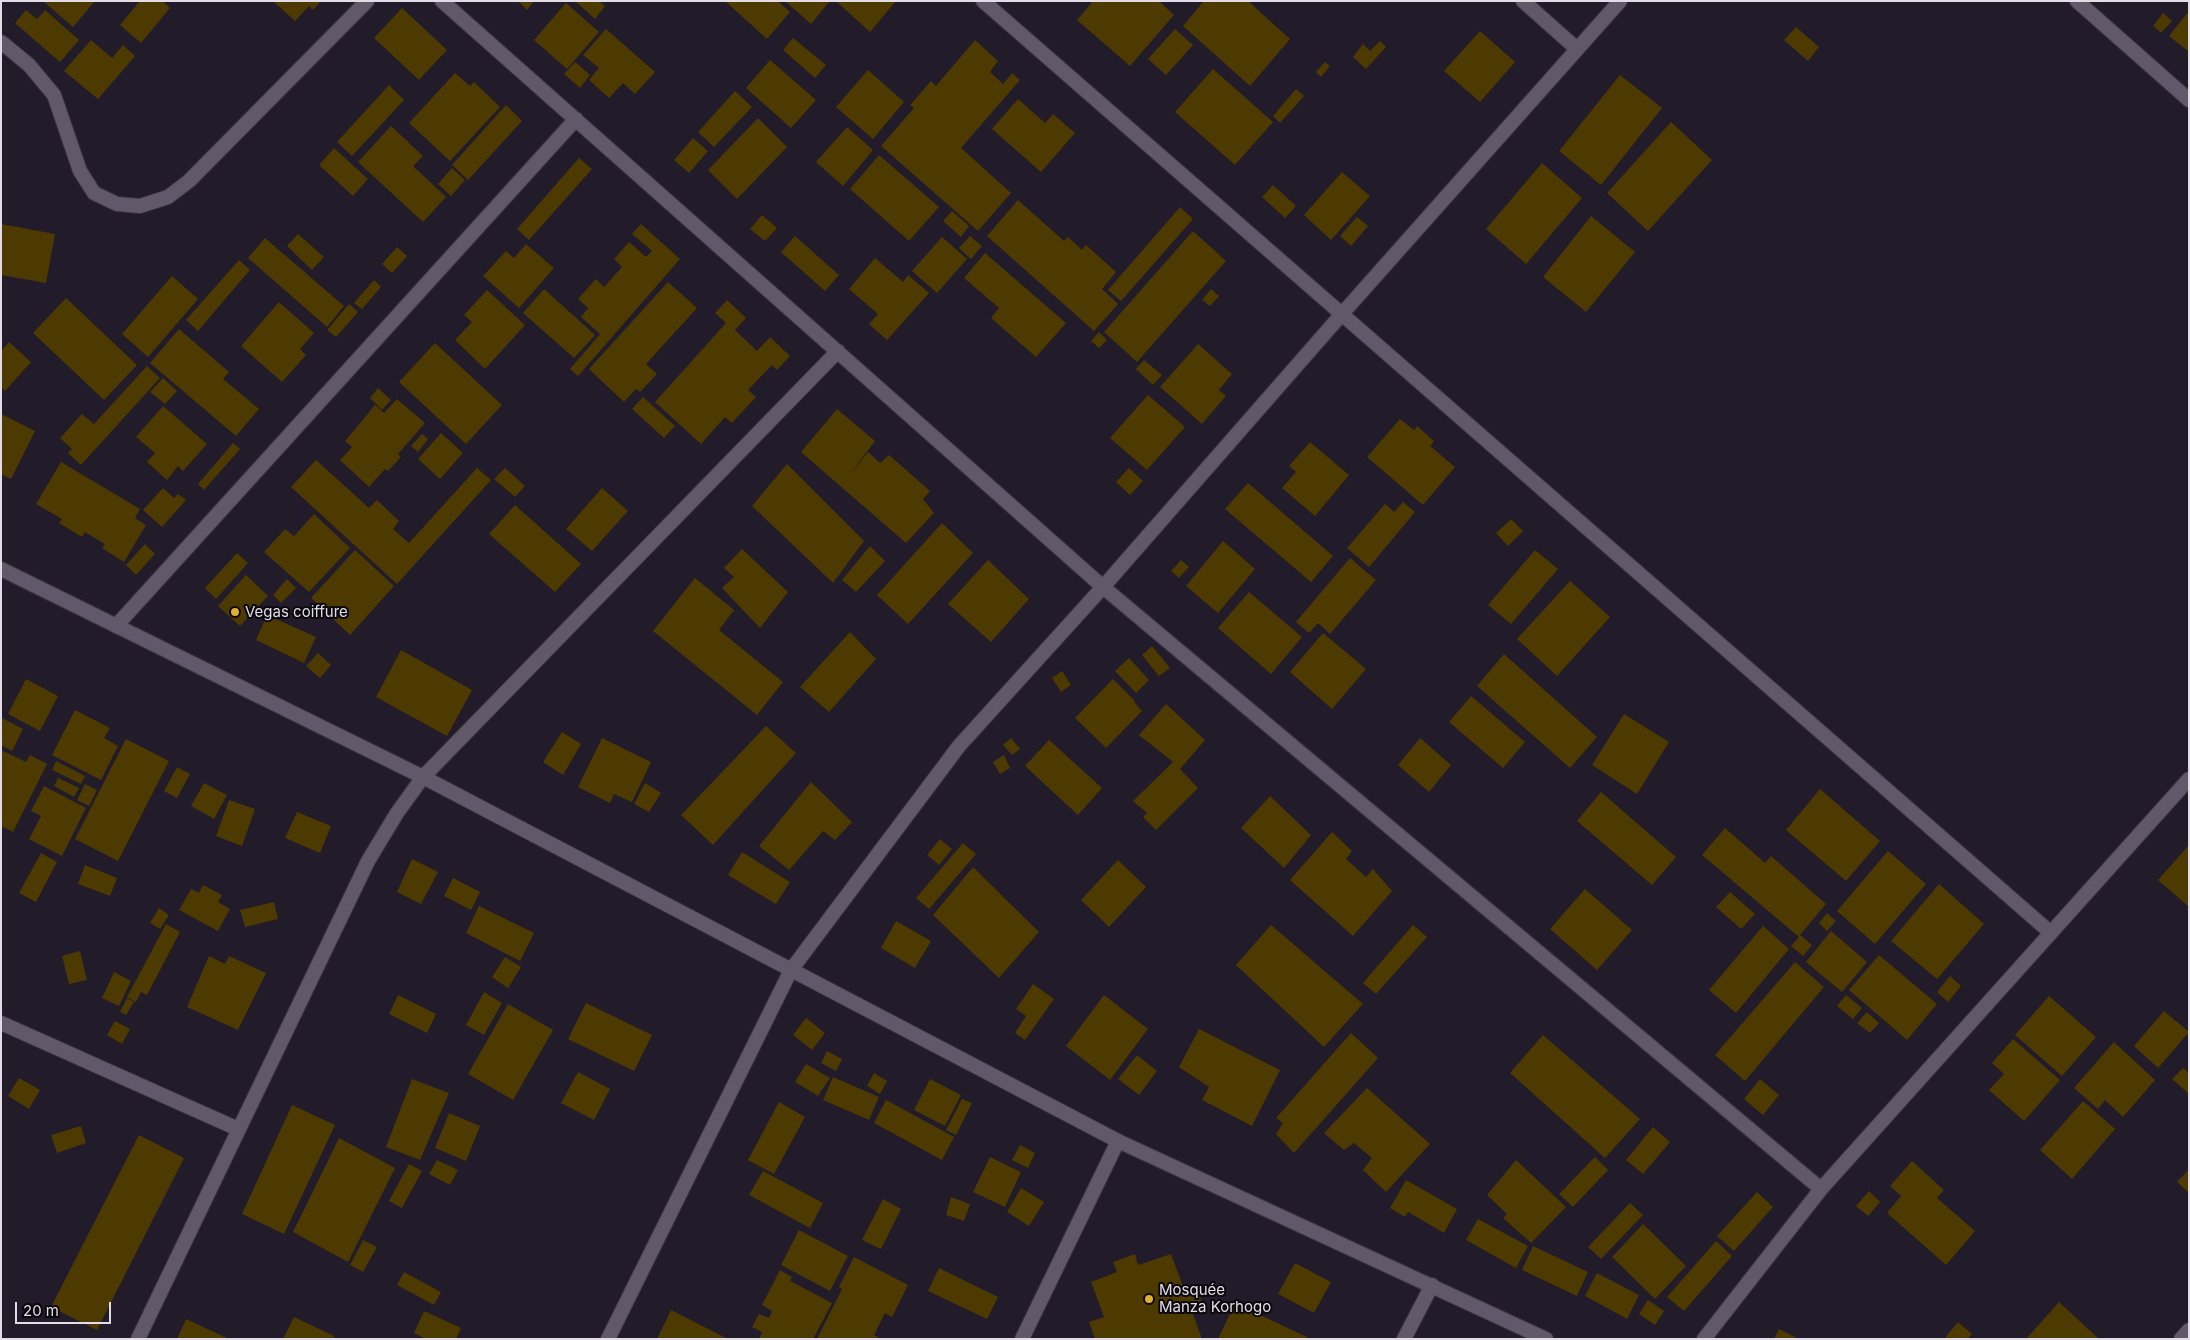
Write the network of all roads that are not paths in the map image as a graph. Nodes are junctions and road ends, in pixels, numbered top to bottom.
1 (366, 1) edge
2 (442, 1) edge
3 (983, 1) edge
4 (1523, 1) edge
5 (1620, 1) edge
6 (2077, 1) edge
7 (1, 42) edge
8 (1577, 49) junction
9 (2189, 100) edge
10 (576, 119) junction
11 (1341, 315) junction
12 (838, 351) junction
13 (1, 570) edge
14 (1103, 587) junction
15 (116, 626) junction
16 (423, 778) junction
17 (2189, 779) edge
18 (2050, 933) junction
19 (791, 970) junction
20 (1, 1023) edge
21 (238, 1129) junction
22 (1118, 1141) junction
23 (1821, 1189) junction
24 (1432, 1284) junction
25 (2189, 1330) edge
26 (138, 1339) edge
27 (608, 1339) edge
28 (1022, 1339) edge
29 (1404, 1339) edge
30 (1546, 1339) edge
31 (1704, 1339) edge
32 (2181, 1339) edge

1 - 7 street
2 - 10 street
3 - 11 street
4 - 8 street
5 - 8 street
6 - 9 street
8 - 11 street
10 - 12 street
10 - 15 street
11 - 14 street
11 - 18 street
12 - 14 street
12 - 16 street
13 - 15 street
14 - 19 street
14 - 23 street
15 - 16 street
16 - 19 street
16 - 21 street
17 - 18 street
18 - 23 street
19 - 22 street
19 - 27 street
20 - 21 street
21 - 26 street
22 - 24 street
22 - 28 street
23 - 31 street
24 - 29 street
24 - 30 street
25 - 32 street

